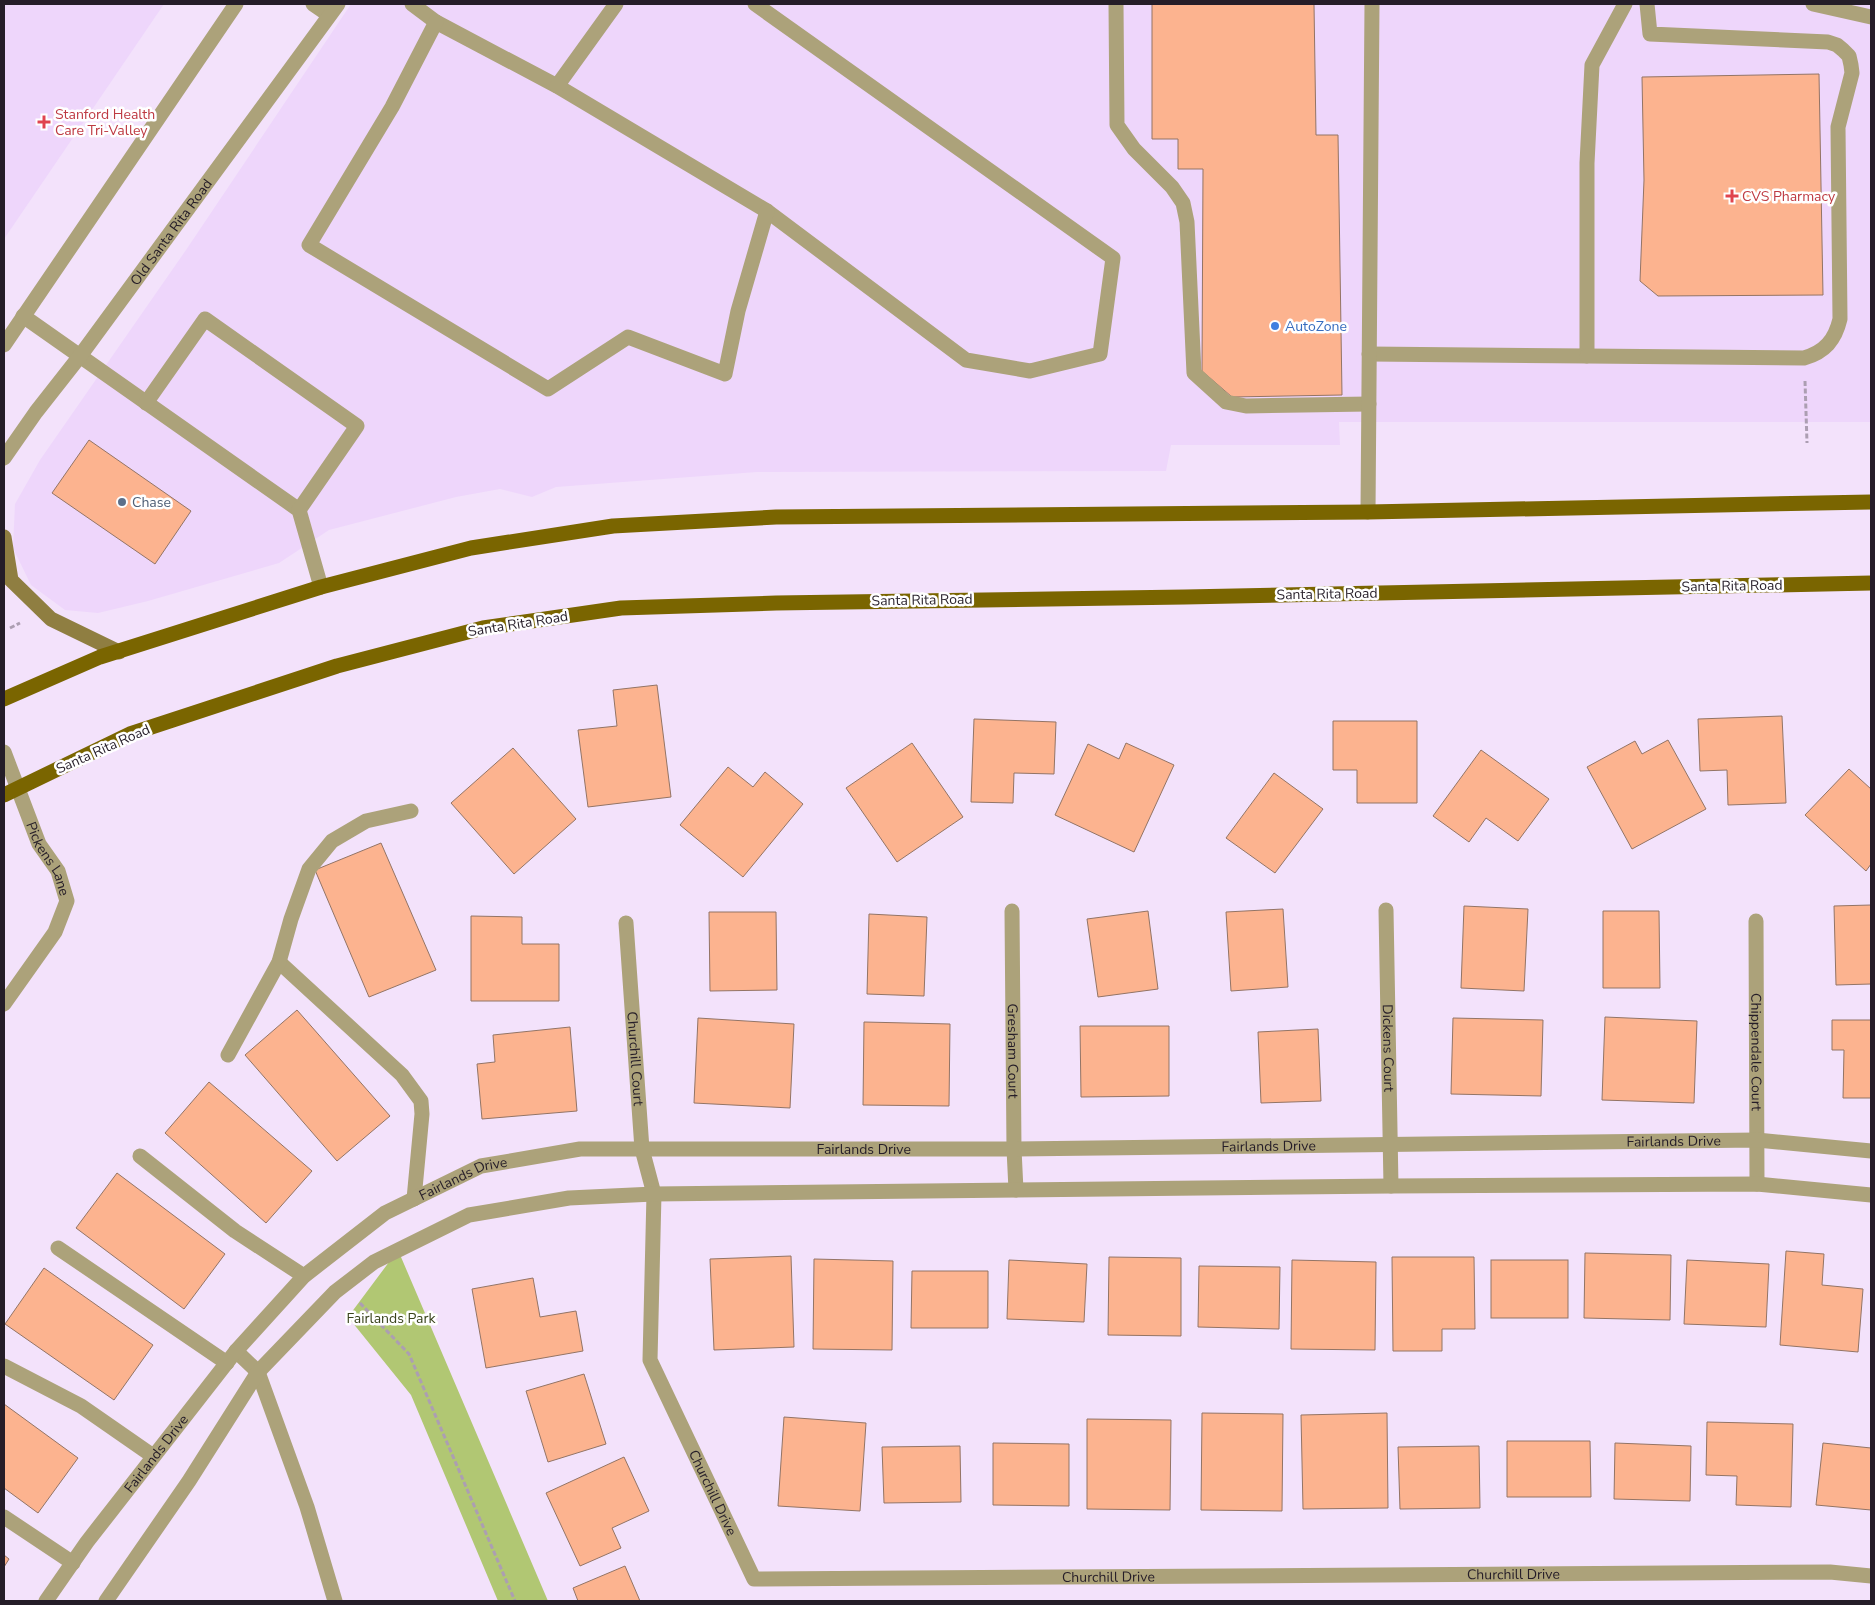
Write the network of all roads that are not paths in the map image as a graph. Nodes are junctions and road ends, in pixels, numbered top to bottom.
1 (236, 4) edge
2 (313, 4) edge
3 (412, 4) edge
4 (616, 4) edge
5 (755, 4) edge
6 (1116, 4) edge
7 (1372, 4) edge
8 (1625, 4) edge
9 (1647, 4) edge
10 (1813, 4) edge
11 (334, 10) edge
12 (1871, 17) edge
13 (436, 22) junction
14 (557, 86) junction
15 (767, 212) junction
16 (23, 316) junction
17 (4, 345) edge
18 (1370, 354) junction
19 (80, 356) junction
20 (1587, 356) junction
21 (146, 403) junction
22 (1369, 404) junction
23 (4, 458) edge
24 (1871, 502) edge
25 (299, 510) junction
26 (1368, 512) junction
27 (4, 537) edge
28 (1871, 583) edge
29 (321, 587) junction
30 (119, 652) junction
31 (4, 699) edge
32 (4, 752) edge
33 (10, 792) edge
34 (411, 812) dead end
35 (1386, 910) dead end
36 (1012, 911) dead end
37 (1756, 921) dead end
38 (626, 923) dead end
39 (279, 962) junction
40 (4, 1004) edge
41 (228, 1055) dead end
42 (1757, 1140) junction
43 (1391, 1145) junction
44 (1014, 1148) junction
45 (642, 1149) junction
46 (1871, 1151) edge
47 (140, 1156) dead end
48 (1757, 1184) junction
49 (1391, 1186) junction
50 (1016, 1190) junction
51 (654, 1194) junction
52 (1871, 1195) edge
53 (414, 1199) junction
54 (58, 1248) dead end
55 (304, 1276) junction
56 (232, 1357) junction
57 (4, 1366) edge
58 (258, 1372) junction
59 (153, 1456) junction
60 (4, 1517) edge
61 (73, 1563) junction
62 (1871, 1576) edge
63 (46, 1601) edge
64 (106, 1601) edge
65 (336, 1601) edge

1 - 16 street
2 - 11 street
3 - 13 street
4 - 14 street
5 - 15 street
6 - 22 street
7 - 18 street
8 - 20 street
9 - 20 street
10 - 12 street
11 - 19 street, Old Santa Rita Road
13 - 14 street
13 - 15 street
14 - 15 street
16 - 17 street
16 - 19 street
18 - 20 street
18 - 22 street
19 - 21 street
19 - 23 street, Old Santa Rita Road
21 - 25 street
21 - 25 street
22 - 26 street
24 - 26 main road
25 - 29 street
26 - 29 main road
27 - 30 street
28 - 33 main road, Santa Rita Road
29 - 30 main road
30 - 31 main road
32 - 33 street
33 - 40 street, Pickens Lane
34 - 39 street
35 - 43 street, Dickens Court
36 - 44 street, Gresham Court
37 - 42 street, Chippendale Court
38 - 45 street, Churchill Court
39 - 41 street
39 - 53 street
42 - 43 street, Fairlands Drive
42 - 46 street, Fairlands Drive
42 - 48 street, Chippendale Court
43 - 44 street, Fairlands Drive
43 - 49 street, Dickens Court
44 - 45 street, Fairlands Drive
44 - 50 street, Gresham Court
45 - 51 street, Churchill Court
45 - 53 street, Fairlands Drive
47 - 55 street
48 - 49 street
48 - 52 street
49 - 50 street
50 - 51 street
51 - 58 street
51 - 62 street, Churchill Drive
53 - 55 street, Fairlands Drive
54 - 56 street
55 - 56 street, Fairlands Drive
56 - 58 street
56 - 59 street, Fairlands Drive
57 - 59 street
58 - 64 street
58 - 65 street
59 - 61 street, Fairlands Drive
60 - 61 street
61 - 63 street, Fairlands Drive

